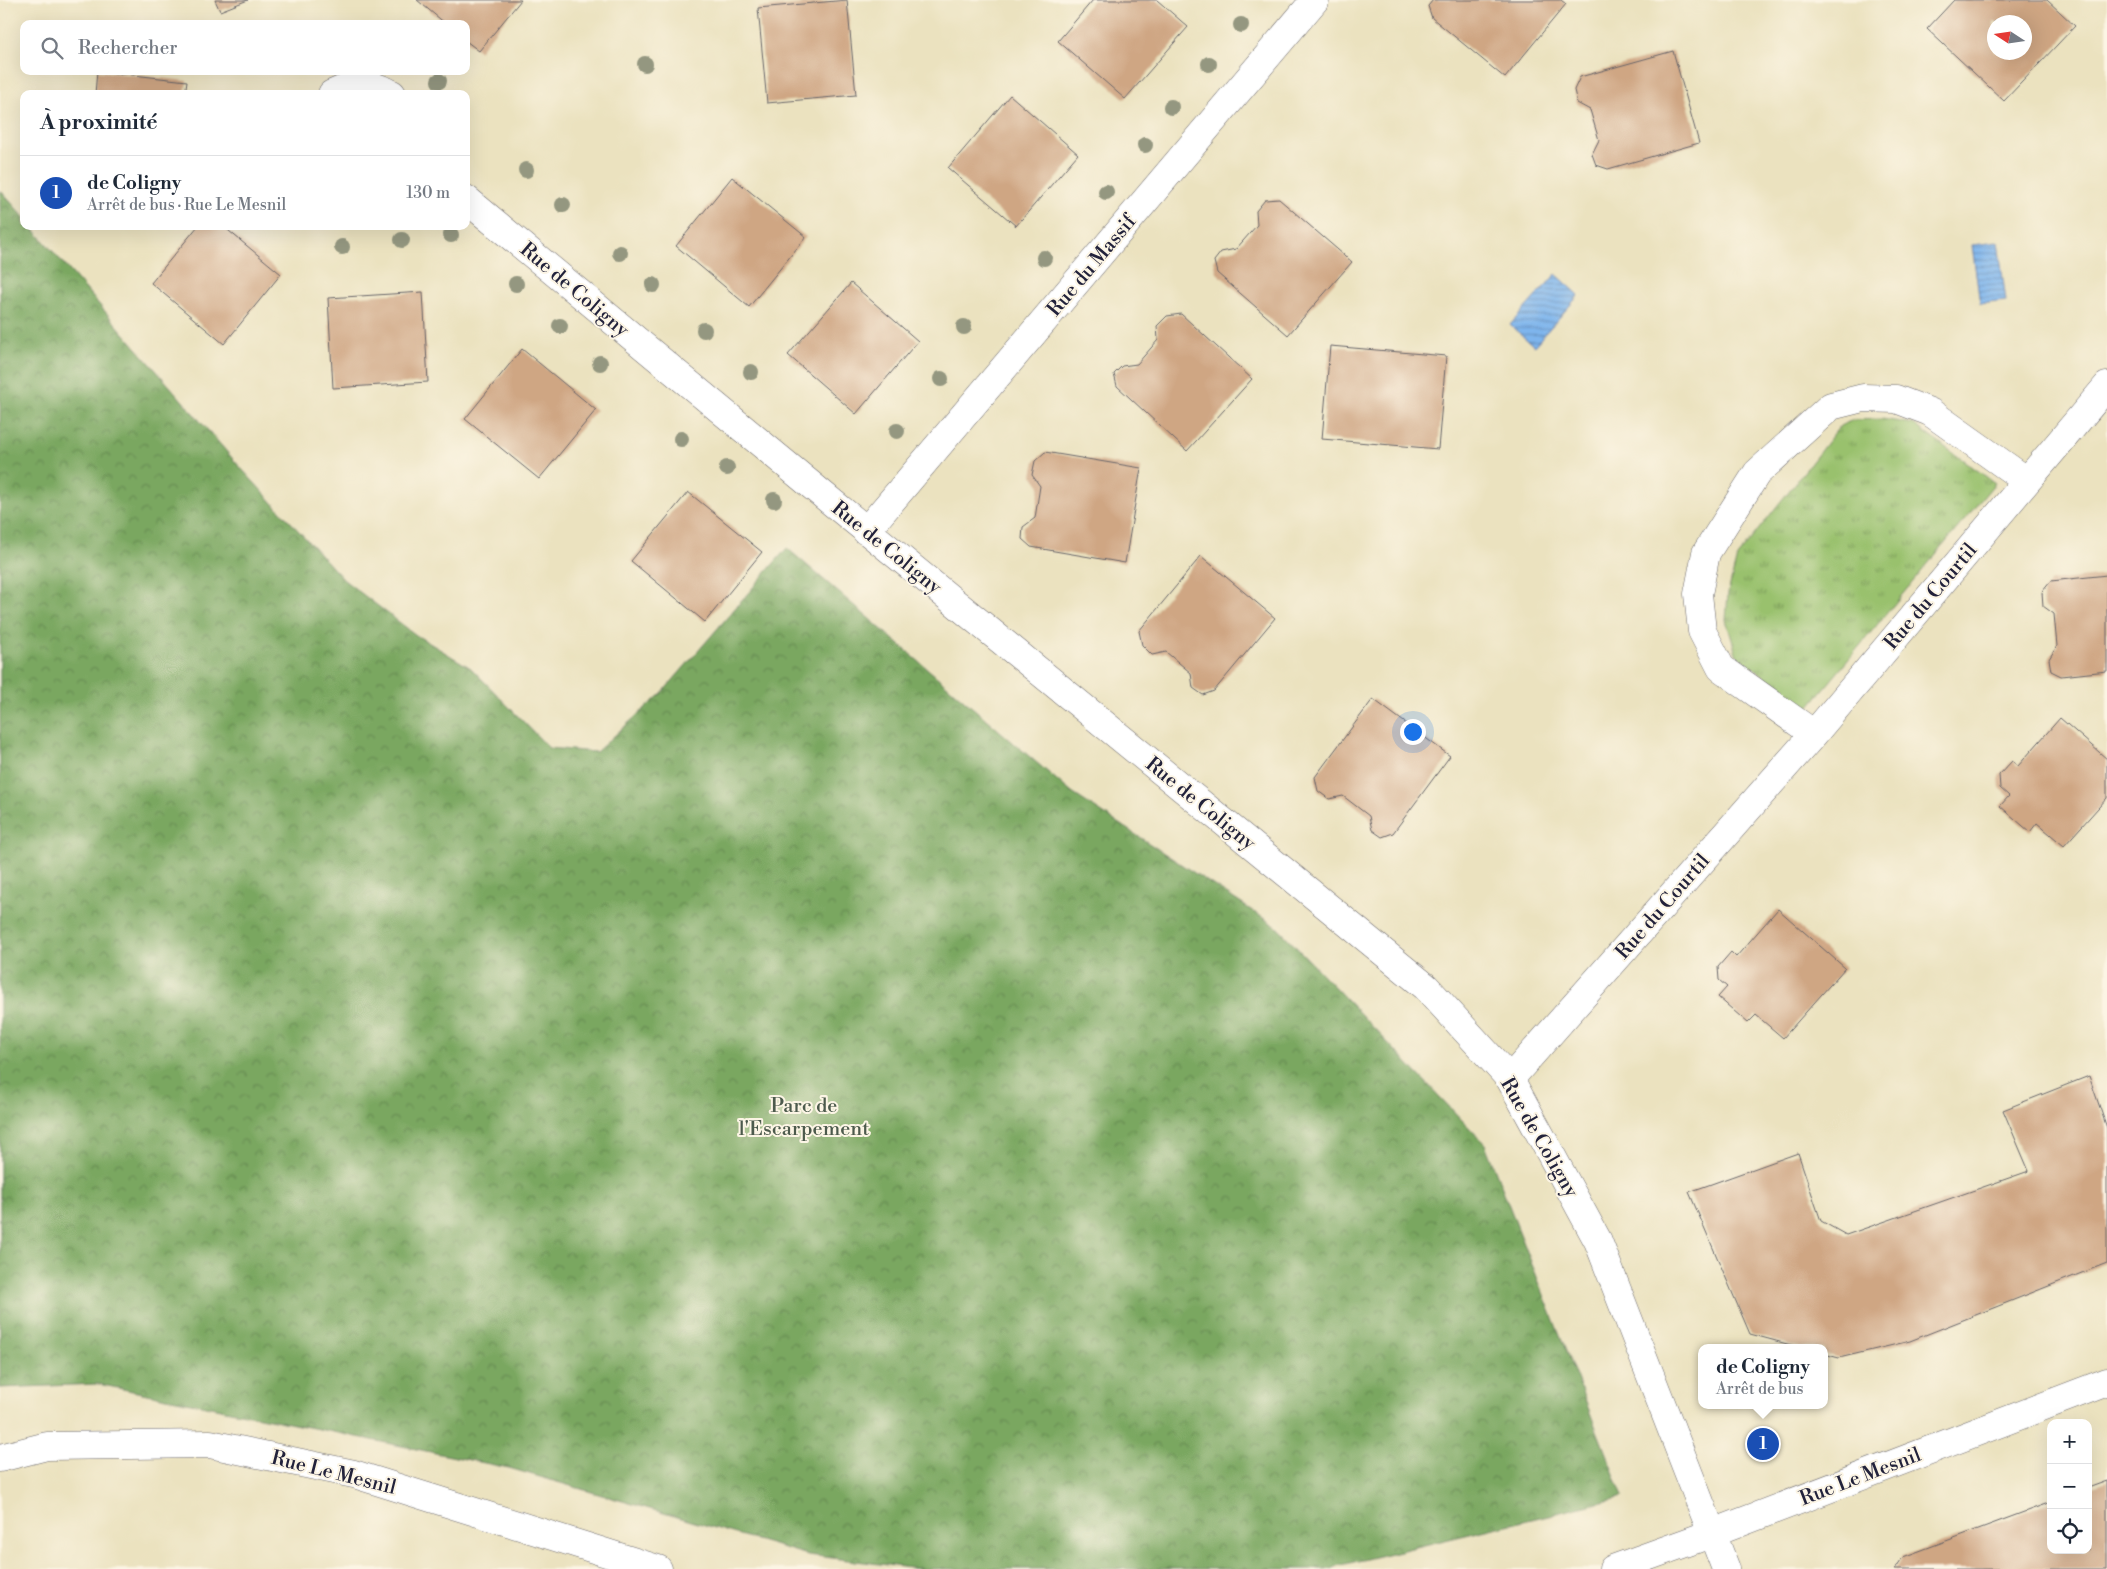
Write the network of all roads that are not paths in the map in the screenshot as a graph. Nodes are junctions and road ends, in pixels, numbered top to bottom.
1 (1315, 0) edge
2 (340, 90) edge
3 (386, 90) edge
4 (470, 202) edge
5 (2107, 386) edge
6 (2027, 481) junction
7 (866, 531) junction
8 (1814, 734) junction
9 (1510, 1079) junction
10 (2107, 1382) edge
11 (0, 1458) edge
12 (1713, 1533) junction
13 (658, 1569) edge
14 (1613, 1569) edge
15 (1726, 1569) edge

1 - 7 street, Rue du Massif
2 - 3 street
4 - 7 street, Rue de Coligny
5 - 6 street, Rue du Courtil
6 - 8 street, Rue du Courtil
6 - 8 street
7 - 9 street, Rue de Coligny
8 - 9 street, Rue du Courtil
9 - 12 street, Rue de Coligny
10 - 12 street, Rue Le Mesnil
11 - 13 street, Rue Le Mesnil
12 - 14 street, Rue Le Mesnil
12 - 15 street, Rue de Coligny

